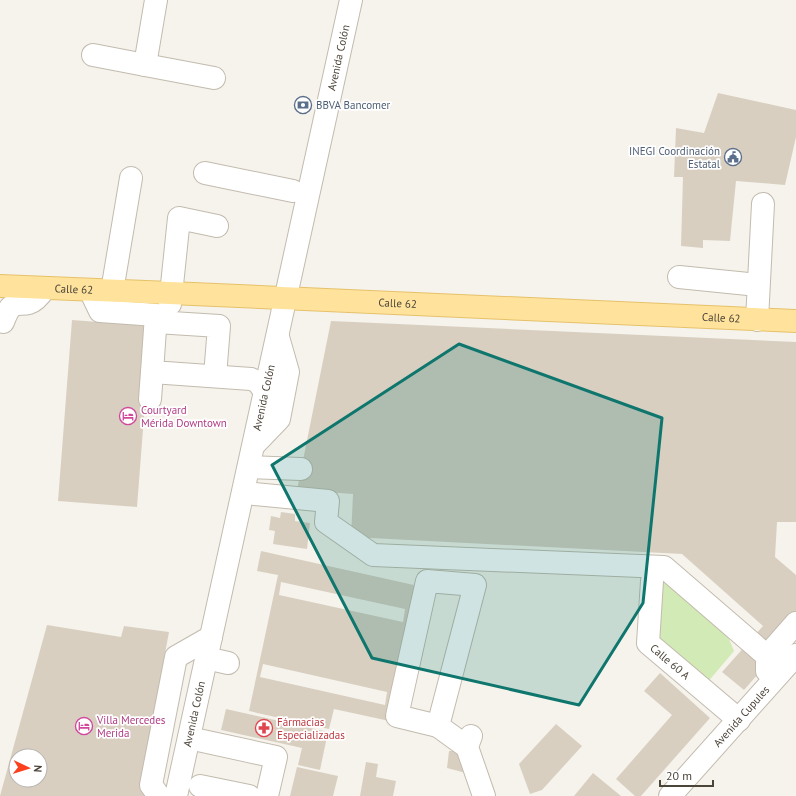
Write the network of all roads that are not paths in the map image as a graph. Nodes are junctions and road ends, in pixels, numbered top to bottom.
1 (156, 0) edge
2 (351, 0) edge
3 (93, 56) dead end
4 (144, 65) junction
5 (214, 78) dead end
6 (205, 172) dead end
7 (131, 178) dead end
8 (293, 191) dead end
9 (763, 204) dead end
10 (217, 226) dead end
11 (160, 250) dead end
12 (679, 277) dead end
13 (758, 285) junction
14 (0, 286) edge
15 (45, 288) junction
16 (90, 290) junction
17 (112, 290) junction
18 (161, 295) junction
19 (286, 298) junction
20 (756, 320) junction
21 (796, 321) edge
22 (1, 322) edge
23 (156, 322) junction
24 (181, 324) junction
25 (278, 336) junction
26 (152, 372) junction
27 (215, 376) junction
28 (265, 392) junction
29 (150, 399) dead end
30 (253, 446) junction
31 (249, 467) junction
32 (301, 469) dead end
33 (254, 494) dead end
34 (652, 581) dead end
35 (796, 623) edge
36 (209, 648) junction
37 (796, 655) edge
38 (767, 656) junction
39 (228, 663) dead end
40 (768, 686) junction
41 (739, 720) junction
42 (438, 726) junction
43 (189, 738) junction
44 (200, 786) dead end
45 (153, 792) edge
46 (176, 796) edge
47 (249, 796) edge
48 (267, 796) edge
49 (484, 796) edge
50 (670, 796) edge

1 - 4 street
2 - 19 street, Avenida Colón
3 - 4 street
4 - 5 street
6 - 8 street
7 - 17 street
9 - 13 street
10 - 18 street
11 - 18 street
12 - 13 street
13 - 20 street
14 - 15 main road, Calle 62
15 - 16 main road, Calle 62
15 - 22 street
16 - 17 main road, Calle 62
16 - 23 street
17 - 18 main road, Calle 62
18 - 19 main road, Calle 62
18 - 24 street
19 - 20 main road, Calle 62
19 - 25 street, Avenida Colón
20 - 21 main road, Calle 62
23 - 24 street
23 - 26 street
24 - 27 street
25 - 28 street, Avenida Colón
25 - 30 street
26 - 27 street
26 - 29 street
27 - 28 street
28 - 30 street, Avenida Colón
30 - 31 street, Avenida Colón
31 - 32 street
31 - 36 street, Avenida Colón
33 - 38 street
34 - 41 street, Calle 60 A
35 - 38 street
36 - 39 street
36 - 43 street, Avenida Colón
36 - 45 street
37 - 40 street, Avenida Cupules
38 - 40 street
40 - 41 street, Avenida Cupules
41 - 50 street, Avenida Cupules
42 - 42 street
42 - 49 street
43 - 46 street, Avenida Colón
43 - 48 street
44 - 47 street

